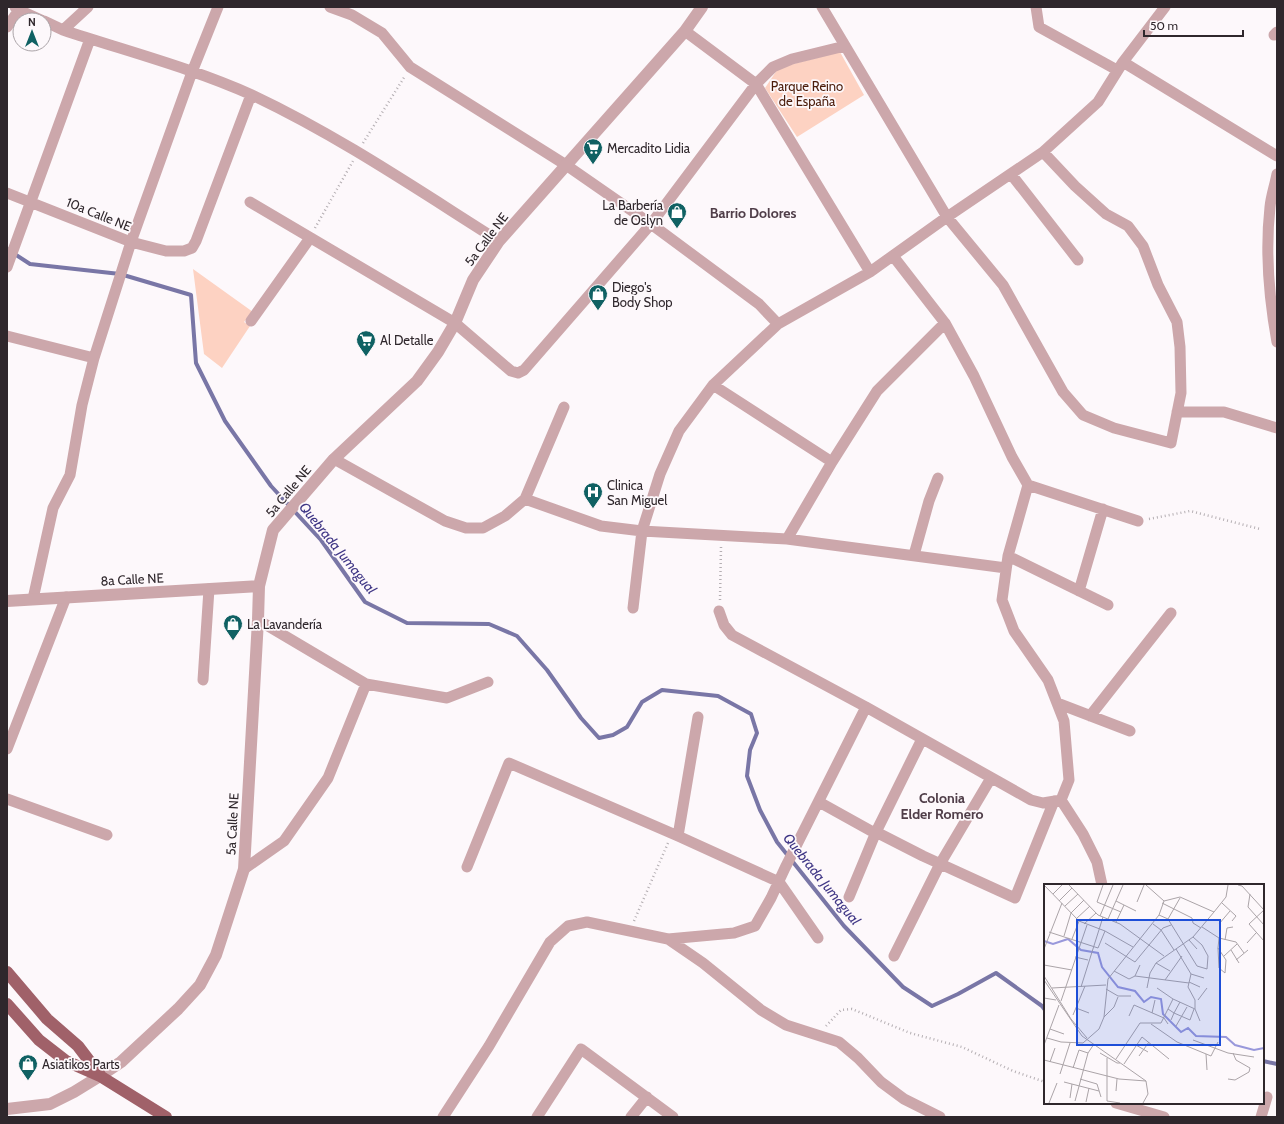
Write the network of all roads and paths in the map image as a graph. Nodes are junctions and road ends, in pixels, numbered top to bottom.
1 (88, 7) edge
2 (218, 7) edge
3 (330, 7) edge
4 (702, 7) edge
5 (822, 7) edge
6 (1036, 7) edge
7 (1165, 7) edge
8 (17, 9) edge
9 (354, 11) edge
10 (52, 25) edge
11 (7, 26) edge
12 (63, 30) junction
13 (685, 30) junction
14 (90, 39) junction
15 (845, 46) junction
16 (1120, 66) junction
17 (192, 72) junction
18 (756, 84) junction
19 (251, 95) junction
20 (1043, 152) junction
21 (1277, 156) edge
22 (566, 165) junction
23 (1011, 174) junction
24 (1277, 174) edge
25 (7, 193) edge
26 (31, 202) junction
27 (250, 202) dead end
28 (947, 217) junction
29 (651, 224) junction
30 (310, 238) junction
31 (499, 241) junction
32 (132, 242) junction
33 (1269, 246) junction
34 (893, 256) junction
35 (1078, 260) dead end
36 (1277, 263) edge
37 (7, 267) edge
38 (870, 272) junction
39 (251, 321) dead end
40 (945, 322) junction
41 (455, 323) junction
42 (778, 324) junction
43 (7, 336) edge
44 (1277, 342) edge
45 (94, 358) junction
46 (713, 385) junction
47 (564, 407) dead end
48 (1177, 412) junction
49 (1277, 428) edge
50 (334, 459) junction
51 (832, 462) junction
52 (938, 478) dead end
53 (1028, 485) junction
54 (525, 499) junction
55 (1103, 509) junction
56 (1138, 521) joint
57 (1260, 529) dead end
58 (642, 531) junction
59 (722, 535) junction
60 (787, 539) junction
61 (914, 556) junction
62 (1008, 556) junction
63 (1006, 568) junction
64 (259, 586) junction
65 (209, 589) junction
66 (1079, 591) junction
67 (66, 597) junction
68 (33, 599) junction
69 (7, 601) edge
70 (1108, 605) dead end
71 (633, 608) dead end
72 (719, 611) joint
73 (1171, 612) dead end
74 (258, 620) junction
75 (203, 680) dead end
76 (488, 682) dead end
77 (366, 684) junction
78 (1057, 703) junction
79 (866, 707) junction
80 (1090, 716) junction
81 (698, 717) dead end
82 (1130, 731) dead end
83 (922, 739) junction
84 (7, 749) edge
85 (992, 778) junction
86 (7, 799) edge
87 (1057, 801) junction
88 (819, 802) junction
89 (876, 832) junction
90 (107, 835) dead end
91 (675, 835) junction
92 (940, 864) junction
93 (467, 867) dead end
94 (244, 869) junction
95 (779, 882) junction
96 (1102, 884) edge
97 (849, 897) dead end
98 (630, 931) junction
99 (818, 938) dead end
100 (668, 939) junction
101 (894, 956) dead end
102 (7, 972) edge
103 (7, 1004) edge
104 (817, 1035) junction
105 (100, 1076) junction
106 (1044, 1082) edge
107 (647, 1097) junction
108 (1267, 1097) dead end
109 (1119, 1104) edge
110 (7, 1108) edge
111 (153, 1114) edge
112 (166, 1117) edge
113 (443, 1117) edge
114 (537, 1117) edge
115 (631, 1117) edge
116 (673, 1117) edge
117 (940, 1117) edge
118 (1164, 1117) edge
119 (1262, 1117) edge

1 - 12 street
2 - 17 street
3 - 9 street
4 - 13 street, 5a Calle NE
5 - 15 street
6 - 16 street
7 - 16 street
8 - 11 street
9 - 22 street
10 - 12 street
12 - 14 street
13 - 18 street
13 - 22 street, 5a Calle NE
14 - 17 street
14 - 26 street
15 - 18 street
15 - 28 street
16 - 20 street
16 - 21 street
17 - 19 street
17 - 32 street
18 - 29 street
18 - 38 street
19 - 31 street
19 - 32 street, 10a Calle NE
20 - 23 street
20 - 48 street
22 - 29 street
22 - 31 street, 5a Calle NE
23 - 28 street
23 - 35 street
24 - 33 street
25 - 26 street, 10a Calle NE
26 - 32 street, 10a Calle NE
26 - 37 street
27 - 30 street
28 - 34 street
28 - 48 street
29 - 41 street
29 - 42 street
30 - 39 street
30 - 41 street
31 - 41 street, 5a Calle NE
32 - 45 street
33 - 36 street
33 - 44 street
34 - 38 street
34 - 40 street
38 - 42 street
40 - 51 street
40 - 53 street
41 - 50 street, 5a Calle NE
42 - 46 street
43 - 45 street
45 - 68 street
46 - 51 street
46 - 58 street
47 - 54 street
48 - 49 street
50 - 54 street
50 - 64 street, 5a Calle NE
51 - 60 street
52 - 61 street
53 - 55 street
53 - 62 street
54 - 58 street
55 - 56 street
55 - 66 street
56 - 57 path
58 - 59 street
58 - 71 street
59 - 60 street
59 - 72 path
60 - 61 street
61 - 63 street
62 - 63 street
62 - 66 street
63 - 78 street
64 - 65 street, 8a Calle NE
64 - 74 street, 5a Calle NE
65 - 67 street, 8a Calle NE
65 - 75 street
66 - 70 street
67 - 68 street, 8a Calle NE
67 - 84 street
68 - 69 street, 8a Calle NE
72 - 79 street
73 - 80 street
74 - 77 street
74 - 94 street, 5a Calle NE
76 - 77 street
77 - 94 street
78 - 80 street
78 - 87 street
79 - 83 street
79 - 88 street
80 - 82 street
81 - 91 street
83 - 85 street
83 - 89 street
85 - 87 street
85 - 92 street
86 - 90 street
87 - 92 street
87 - 96 street
88 - 89 street
88 - 95 street
89 - 92 street
89 - 97 street
91 - 93 street
91 - 95 street
91 - 98 path
92 - 101 street
94 - 105 street, 5a Calle NE
95 - 99 street
95 - 100 street
98 - 100 street
98 - 113 street
100 - 104 street
102 - 105 main road
103 - 105 main road
104 - 106 path
104 - 117 street
105 - 110 street, 5a Calle NE
105 - 111 main road
107 - 114 street
107 - 115 street
107 - 116 street
108 - 119 street
109 - 118 street
111 - 112 main road

